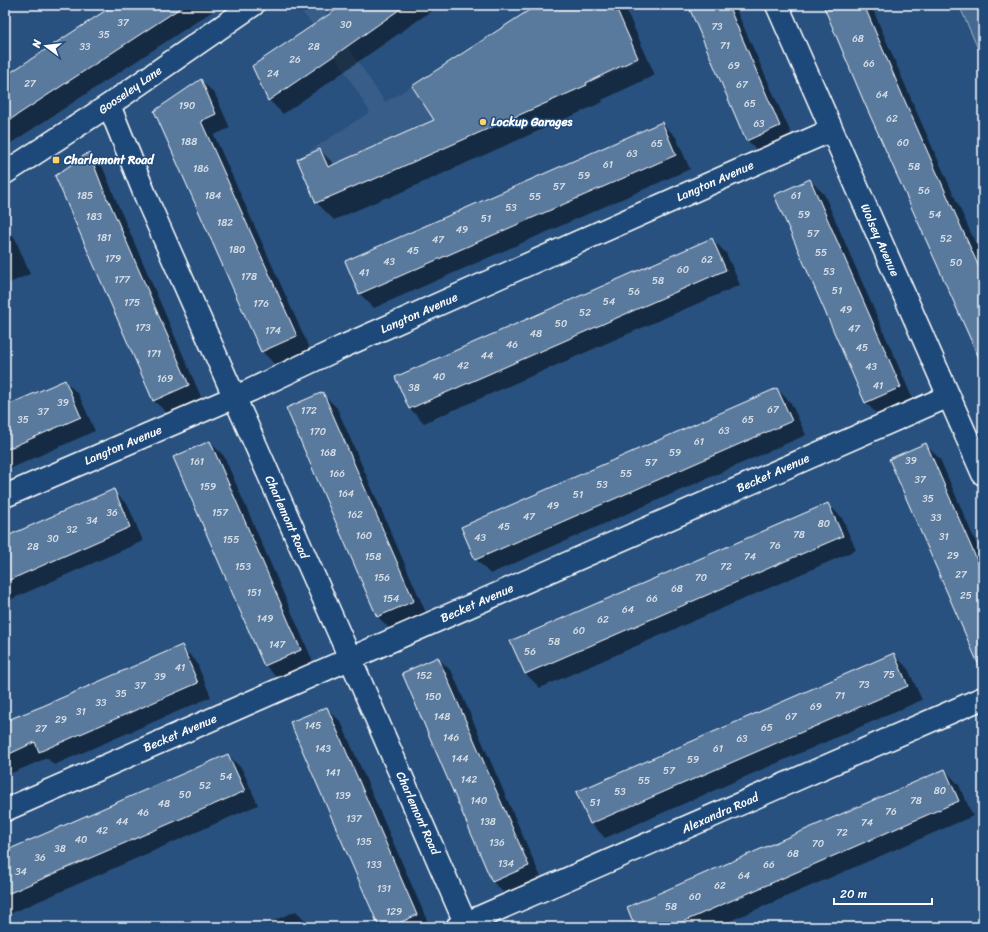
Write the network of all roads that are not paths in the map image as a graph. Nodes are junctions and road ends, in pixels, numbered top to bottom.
1 (253, 5) edge
2 (777, 5) edge
3 (109, 106) junction
4 (832, 130) junction
5 (5, 173) edge
6 (948, 396) junction
7 (234, 397) junction
8 (983, 474) edge
9 (5, 496) edge
10 (350, 658) junction
11 (983, 698) edge
12 (5, 810) edge
13 (463, 926) edge

1 - 3 street, Gooseley Lane
2 - 4 street, Wolsey Avenue
3 - 5 street, Gooseley Lane
3 - 7 street, Charlemont Road
4 - 6 street, Wolsey Avenue
4 - 7 street, Langton Avenue
6 - 8 street, Wolsey Avenue
6 - 10 street, Becket Avenue
7 - 9 street, Langton Avenue
7 - 10 street, Charlemont Road
10 - 12 street, Becket Avenue
10 - 13 street, Charlemont Road
11 - 13 street, Alexandra Road

